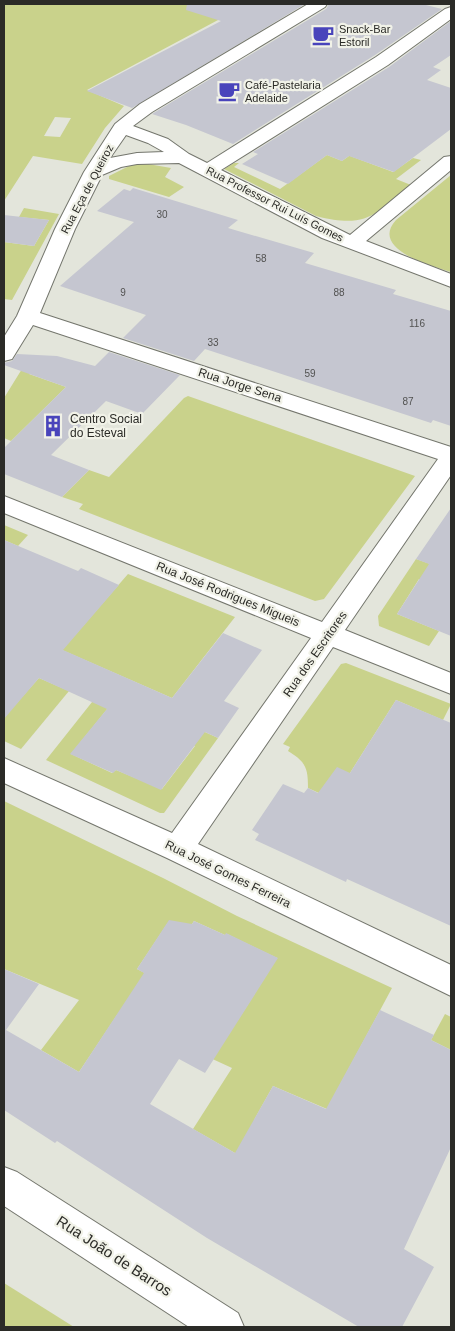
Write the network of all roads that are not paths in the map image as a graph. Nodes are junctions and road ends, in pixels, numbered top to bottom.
1 (319, 4) edge
2 (451, 12) edge
3 (121, 128) junction
4 (184, 158) junction
5 (451, 161) edge
6 (208, 170) junction
7 (93, 172) junction
8 (352, 243) junction
9 (451, 282) edge
10 (28, 316) junction
11 (4, 354) edge
12 (451, 457) edge
13 (4, 504) edge
14 (329, 634) junction
15 (451, 684) edge
16 (4, 770) edge
17 (178, 849) junction
18 (451, 981) edge
19 (4, 1185) edge
20 (224, 1327) edge

1 - 3 street, Rua Eça de Queiroz
2 - 6 street
3 - 4 street, Rua Professor Rui Luís Gomes
3 - 7 street, Rua Eça de Queiroz
4 - 6 street, Rua Professor Rui Luís Gomes
4 - 7 street, Rua Professor Rui Luís Gomes
5 - 8 street
6 - 8 street, Rua Professor Rui Luís Gomes
7 - 10 street, Rua Eça de Queiroz
8 - 9 street, Rua Professor Rui Luís Gomes
10 - 11 street, Rua Eça de Queiroz
10 - 12 street, Rua Jorge Sena
12 - 14 street, Rua dos Escritores
13 - 14 street, Rua José Rodrigues Migueis
14 - 15 street, Rua José Rodrigues Migueis
14 - 17 street, Rua dos Escritores
16 - 17 street, Rua José Gomes Ferreira
17 - 18 street, Rua José Gomes Ferreira
19 - 20 street, Rua João de Barros

